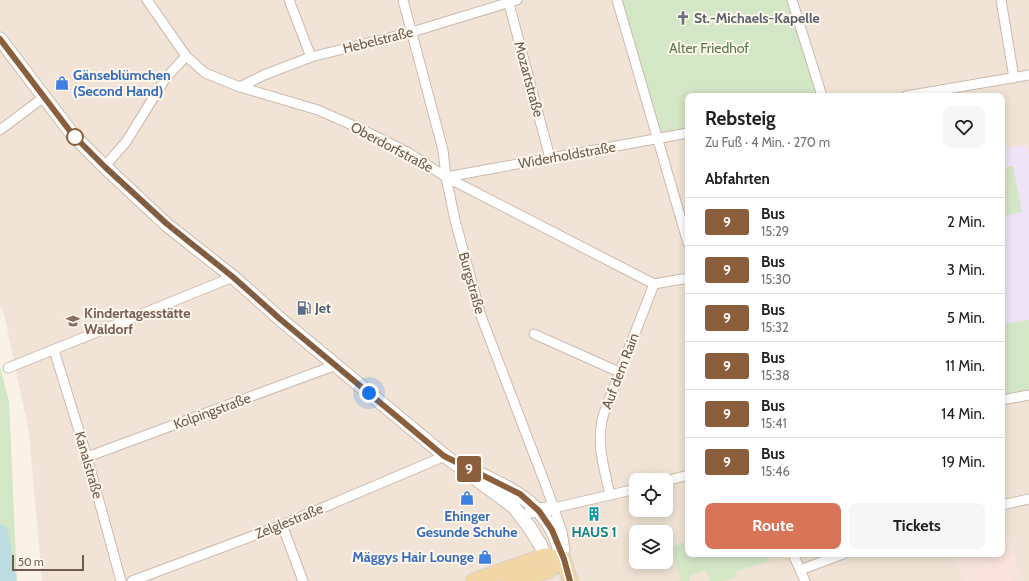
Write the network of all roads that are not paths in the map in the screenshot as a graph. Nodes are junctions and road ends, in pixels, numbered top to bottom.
1 (147, 0) edge
2 (289, 0) edge
3 (403, 0) edge
4 (617, 0) edge
5 (792, 0) edge
6 (1001, 0) edge
7 (511, 1) edge
8 (412, 32) junction
9 (0, 39) edge
10 (186, 56) junction
11 (311, 57) junction
12 (1029, 75) edge
13 (1014, 78) junction
14 (240, 87) junction
15 (821, 93) edge
16 (924, 93) edge
17 (44, 97) junction
18 (1, 127) edge
19 (685, 134) edge
20 (658, 138) junction
21 (550, 158) junction
22 (105, 167) junction
23 (446, 177) junction
24 (685, 232) edge
25 (233, 277) junction
26 (685, 279) edge
27 (654, 284) junction
28 (534, 334) dead end
29 (54, 350) junction
30 (336, 365) junction
31 (8, 368) dead end
32 (619, 372) junction
33 (1029, 395) edge
34 (1005, 399) edge
35 (444, 456) junction
36 (88, 457) junction
37 (685, 476) edge
38 (673, 479) edge
39 (629, 491) edge
40 (610, 495) junction
41 (1029, 499) edge
42 (1005, 504) edge
43 (514, 507) junction
44 (554, 508) junction
45 (539, 511) junction
46 (282, 525) junction
47 (544, 556) junction
48 (794, 557) edge
49 (835, 557) edge
50 (564, 559) junction
51 (800, 570) junction
52 (549, 576) edge
53 (121, 581) edge
54 (132, 581) edge
55 (303, 581) edge
56 (473, 581) edge
57 (509, 581) edge
58 (570, 581) edge
59 (805, 581) edge

1 - 10 street, Oberdorfstraße
2 - 11 street
3 - 8 street, Burgstraße
4 - 20 street
5 - 15 street
6 - 13 street
7 - 8 street, Hebelstraße
7 - 21 street, Mozartstraße
8 - 11 street, Hebelstraße
8 - 23 street, Burgstraße
9 - 17 main road
10 - 14 street, Oberdorfstraße
10 - 22 street
11 - 14 street, Hebelstraße
12 - 13 street
13 - 16 street
14 - 23 street, Oberdorfstraße
17 - 18 street
17 - 22 main road
19 - 20 street, Widerholdstraße
20 - 21 street, Widerholdstraße
20 - 24 street
21 - 23 street, Widerholdstraße
22 - 25 main road
23 - 27 street, Oberdorfstraße
23 - 44 street, Burgstraße
25 - 29 street
25 - 30 main road
26 - 27 street
27 - 32 street, Auf dem Rain
28 - 32 street
29 - 31 street
29 - 36 street, Kanalstraße
30 - 35 main road
30 - 36 street, Kolpingstraße
32 - 40 street, Auf dem Rain
33 - 34 street
35 - 43 main road
35 - 45 main road
35 - 46 street, Zelglestraße
36 - 53 street, Kanalstraße
37 - 38 street
39 - 40 street
40 - 44 street
41 - 42 street
43 - 45 main road
43 - 47 main road
44 - 45 main road
44 - 50 street, Burgstraße
45 - 50 main road
46 - 54 street, Zelglestraße
46 - 55 street
47 - 50 main road
47 - 52 main road
47 - 56 main road
48 - 51 street
49 - 51 street
50 - 52 main road
50 - 58 main road
51 - 59 street
52 - 57 main road

